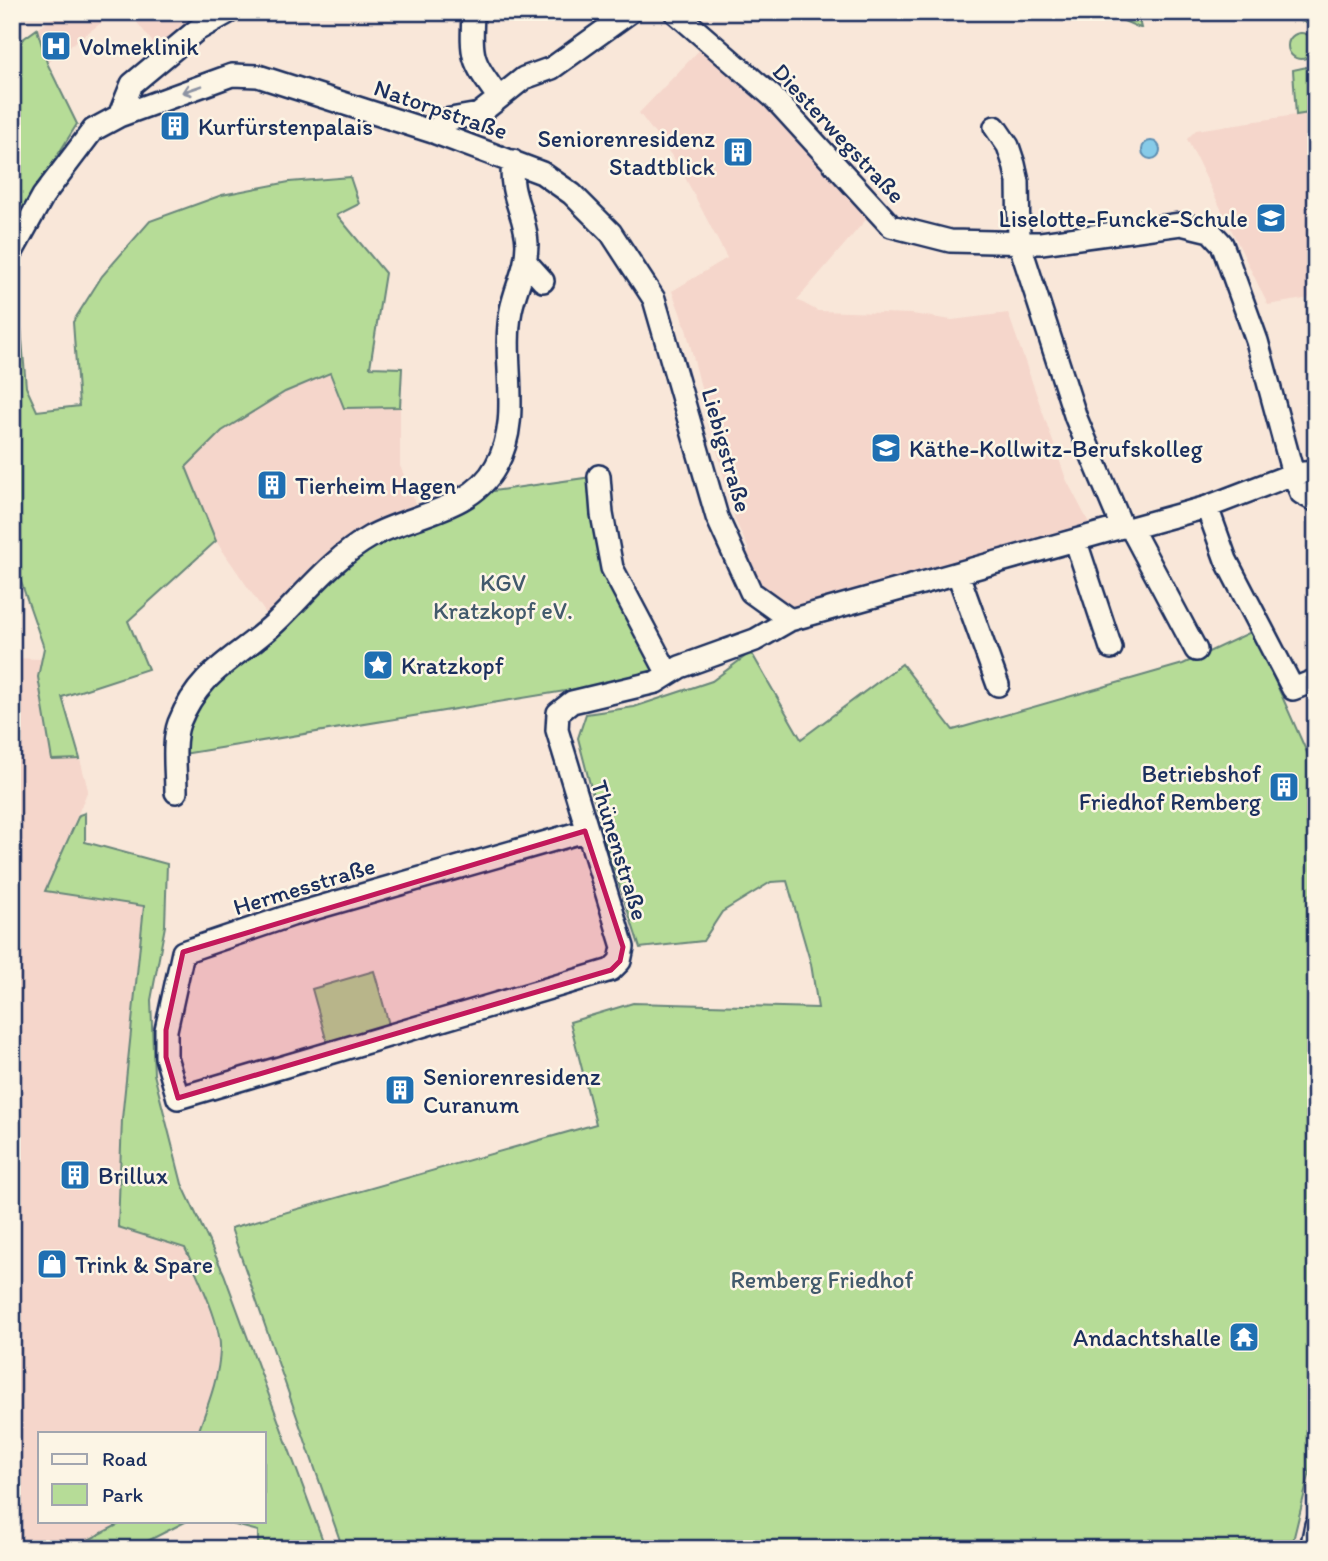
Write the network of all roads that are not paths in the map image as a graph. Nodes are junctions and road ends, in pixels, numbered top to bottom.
1 (229, 12) edge
2 (472, 12) edge
3 (629, 12) edge
4 (675, 12) edge
5 (499, 98) junction
6 (119, 116) junction
7 (995, 127) dead end
8 (433, 132) junction
9 (513, 161) junction
10 (1019, 242) junction
11 (12, 252) edge
12 (526, 262) junction
13 (543, 281) dead end
14 (1316, 472) edge
15 (1293, 474) junction
16 (598, 476) dead end
17 (1316, 501) edge
18 (1206, 507) junction
19 (1127, 527) junction
20 (1076, 542) junction
21 (958, 574) junction
22 (790, 620) junction
23 (1111, 648) dead end
24 (1196, 650) dead end
25 (1316, 664) edge
26 (668, 674) junction
27 (1287, 678) junction
28 (1316, 680) edge
29 (998, 685) dead end
30 (176, 792) dead end
31 (585, 831) junction
32 (178, 1098) joint
33 (1316, 1525) edge
34 (1311, 1549) edge

1 - 6 street
2 - 5 street
3 - 5 street
4 - 10 street, Diesterwegstraße
5 - 8 street
8 -> 6 street, Natorpstraße
6 - 11 street, Natorpstraße
7 - 10 street
8 - 9 street, Natorpstraße
9 - 12 street, Natorpstraße
9 - 22 street, Liebigstraße
10 - 15 street, Diesterwegstraße
10 - 19 street
12 - 13 street
12 - 30 street, Natorpstraße
14 - 15 street
15 - 17 street
15 - 18 street
16 - 26 street
18 - 19 street
18 - 27 street
19 - 20 street
19 - 24 street
20 - 21 street
20 - 23 street
21 - 22 street
21 - 29 street
22 - 26 street, Thünenstraße
25 - 27 street
26 - 31 street, Thünenstraße
27 - 28 street
31 - 32 street, Hermesstraße
31 - 32 street, Thünenstraße
33 - 34 street

